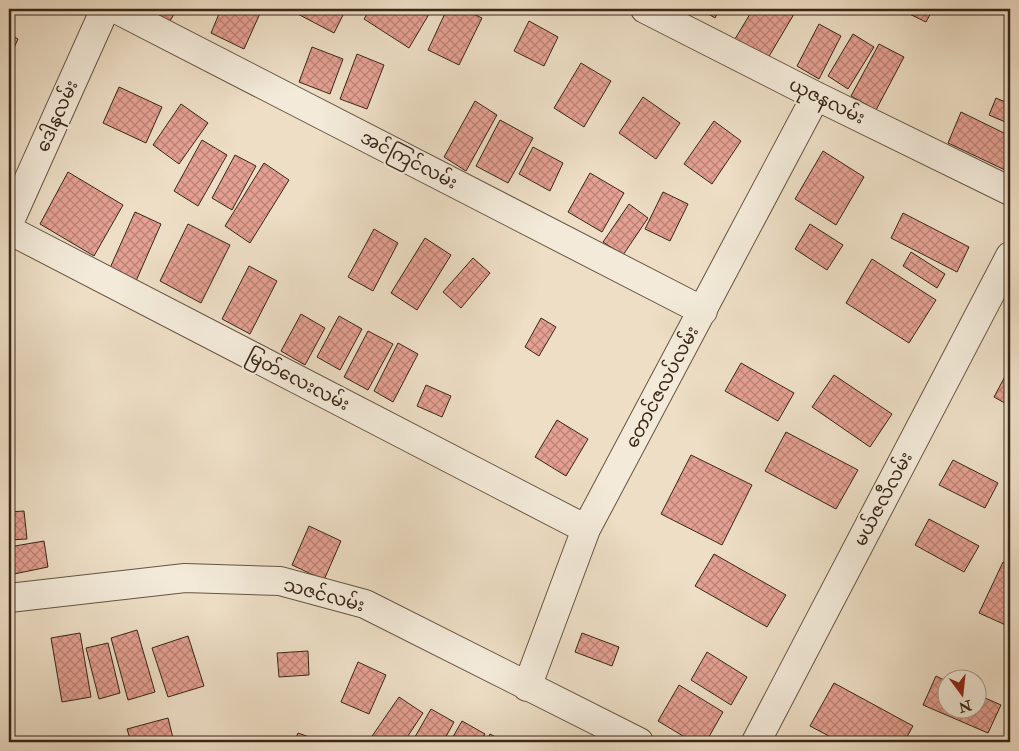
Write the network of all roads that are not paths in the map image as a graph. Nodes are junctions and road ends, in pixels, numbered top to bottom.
1 (105, 9) edge
2 (116, 9) edge
3 (645, 9) edge
4 (816, 96) junction
5 (1010, 191) edge
6 (9, 223) edge
7 (9, 230) edge
8 (1010, 256) edge
9 (703, 311) junction
10 (586, 529) junction
11 (9, 598) edge
12 (527, 687) junction
13 (639, 742) edge
14 (756, 742) edge

1 - 6 street, ဒေါနလမ်း
2 - 9 street, အင်ကြင်လမ်း
3 - 4 street, ယုဇနလမ်း
4 - 5 street, ယုဇနလမ်း
4 - 9 street, တောင်ဇလပ်လမ်း
7 - 10 street, မြတ်လေးလမ်း
8 - 14 street, မယ်ဇလီလမ်း
9 - 10 street, တောင်ဇလပ်လမ်း
10 - 12 street, တောင်ဇလပ်လမ်း
11 - 12 street, သဇင်လမ်း
12 - 13 street, သဇင်လမ်း

